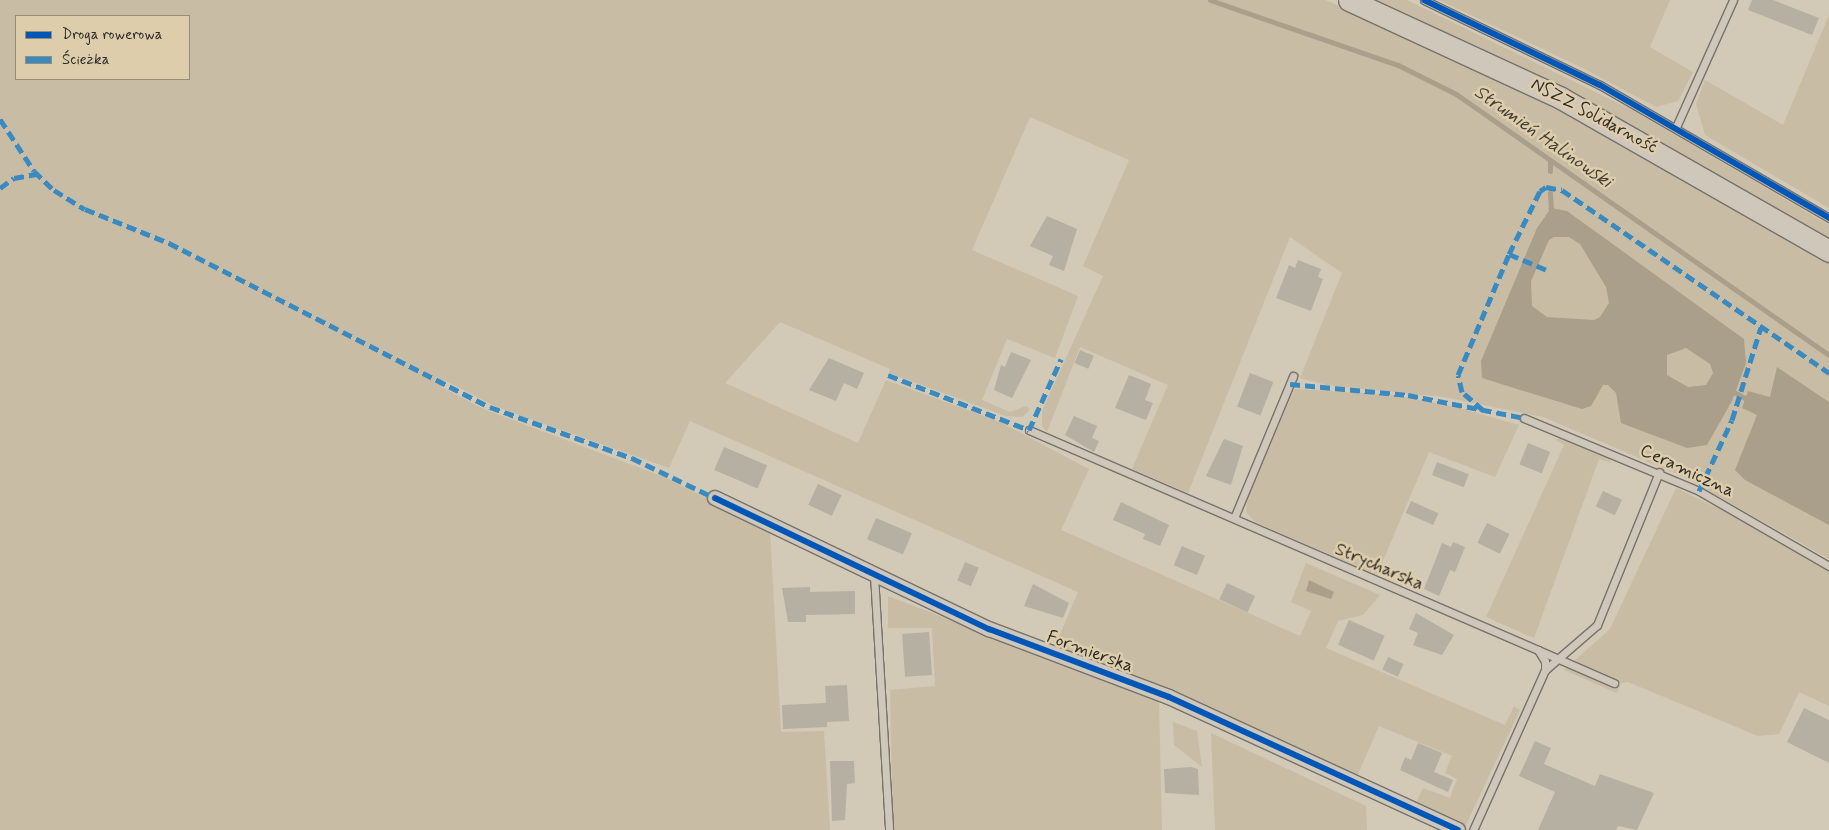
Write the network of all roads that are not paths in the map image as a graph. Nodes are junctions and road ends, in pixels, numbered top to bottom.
1 (1349, 0) edge
2 (1424, 0) edge
3 (1733, 0) edge
4 (1676, 127) junction
5 (1829, 218) edge
6 (1829, 251) edge
7 (1294, 376) dead end
8 (1524, 418) dead end
9 (1029, 430) dead end
10 (1659, 472) junction
11 (715, 498) dead end
12 (1234, 518) junction
13 (1829, 566) edge
14 (874, 575) junction
15 (1538, 650) junction
16 (1558, 658) junction
17 (1545, 670) junction
18 (1614, 683) dead end
19 (889, 830) edge
20 (1458, 830) edge
21 (1474, 830) edge

1 - 6 main road, NSZZ Solidarność
2 - 4 lane
3 - 4 lane
4 - 5 lane
7 - 12 lane
8 - 10 lane, Ceramiczna
9 - 12 lane, Strycharska
10 - 13 lane, Ceramiczna
10 - 16 lane
11 - 14 street, Formierska
12 - 15 lane, Strycharska
14 - 19 lane
14 - 20 street, Formierska
15 - 16 lane, Strycharska
15 - 17 lane
16 - 17 lane
16 - 18 lane, Strycharska
17 - 21 lane

